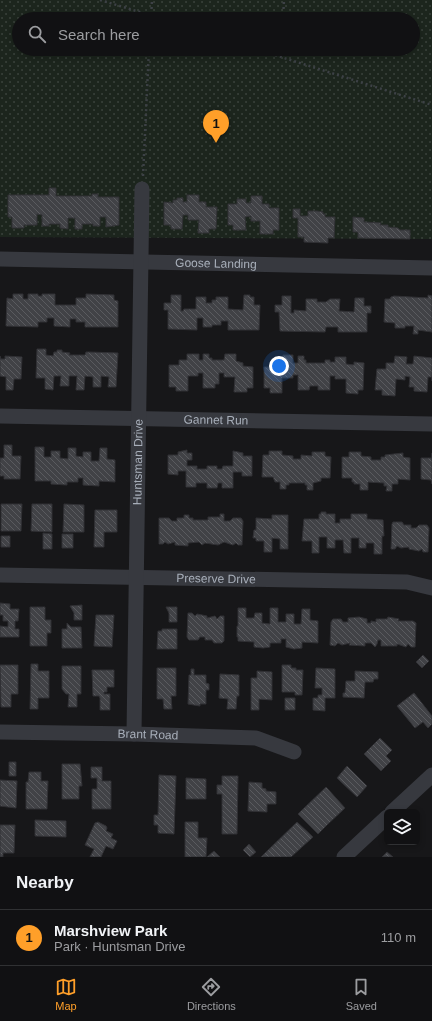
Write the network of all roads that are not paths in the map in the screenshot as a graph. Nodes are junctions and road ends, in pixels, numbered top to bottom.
1 (142, 189) road end
2 (0, 259) edge
3 (141, 262) junction
4 (432, 268) edge
5 (0, 416) edge
6 (139, 419) junction
7 (432, 424) edge
8 (0, 575) edge
9 (136, 578) junction
10 (432, 588) edge
11 (0, 732) edge
12 (134, 734) junction
13 (294, 752) dead end
14 (432, 775) edge
15 (395, 809) edge
16 (384, 820) edge
17 (344, 857) edge

1 - 3 street, Huntsman Drive
2 - 3 street, Goose Landing
3 - 4 street, Goose Landing
3 - 6 street, Huntsman Drive
5 - 6 street, Gannet Run
6 - 7 street, Gannet Run
6 - 9 street, Huntsman Drive
8 - 9 street, Preserve Drive
9 - 10 street, Preserve Drive
9 - 12 street, Huntsman Drive
11 - 12 street, Brant Road
12 - 13 street, Brant Road
14 - 15 street
16 - 17 street

